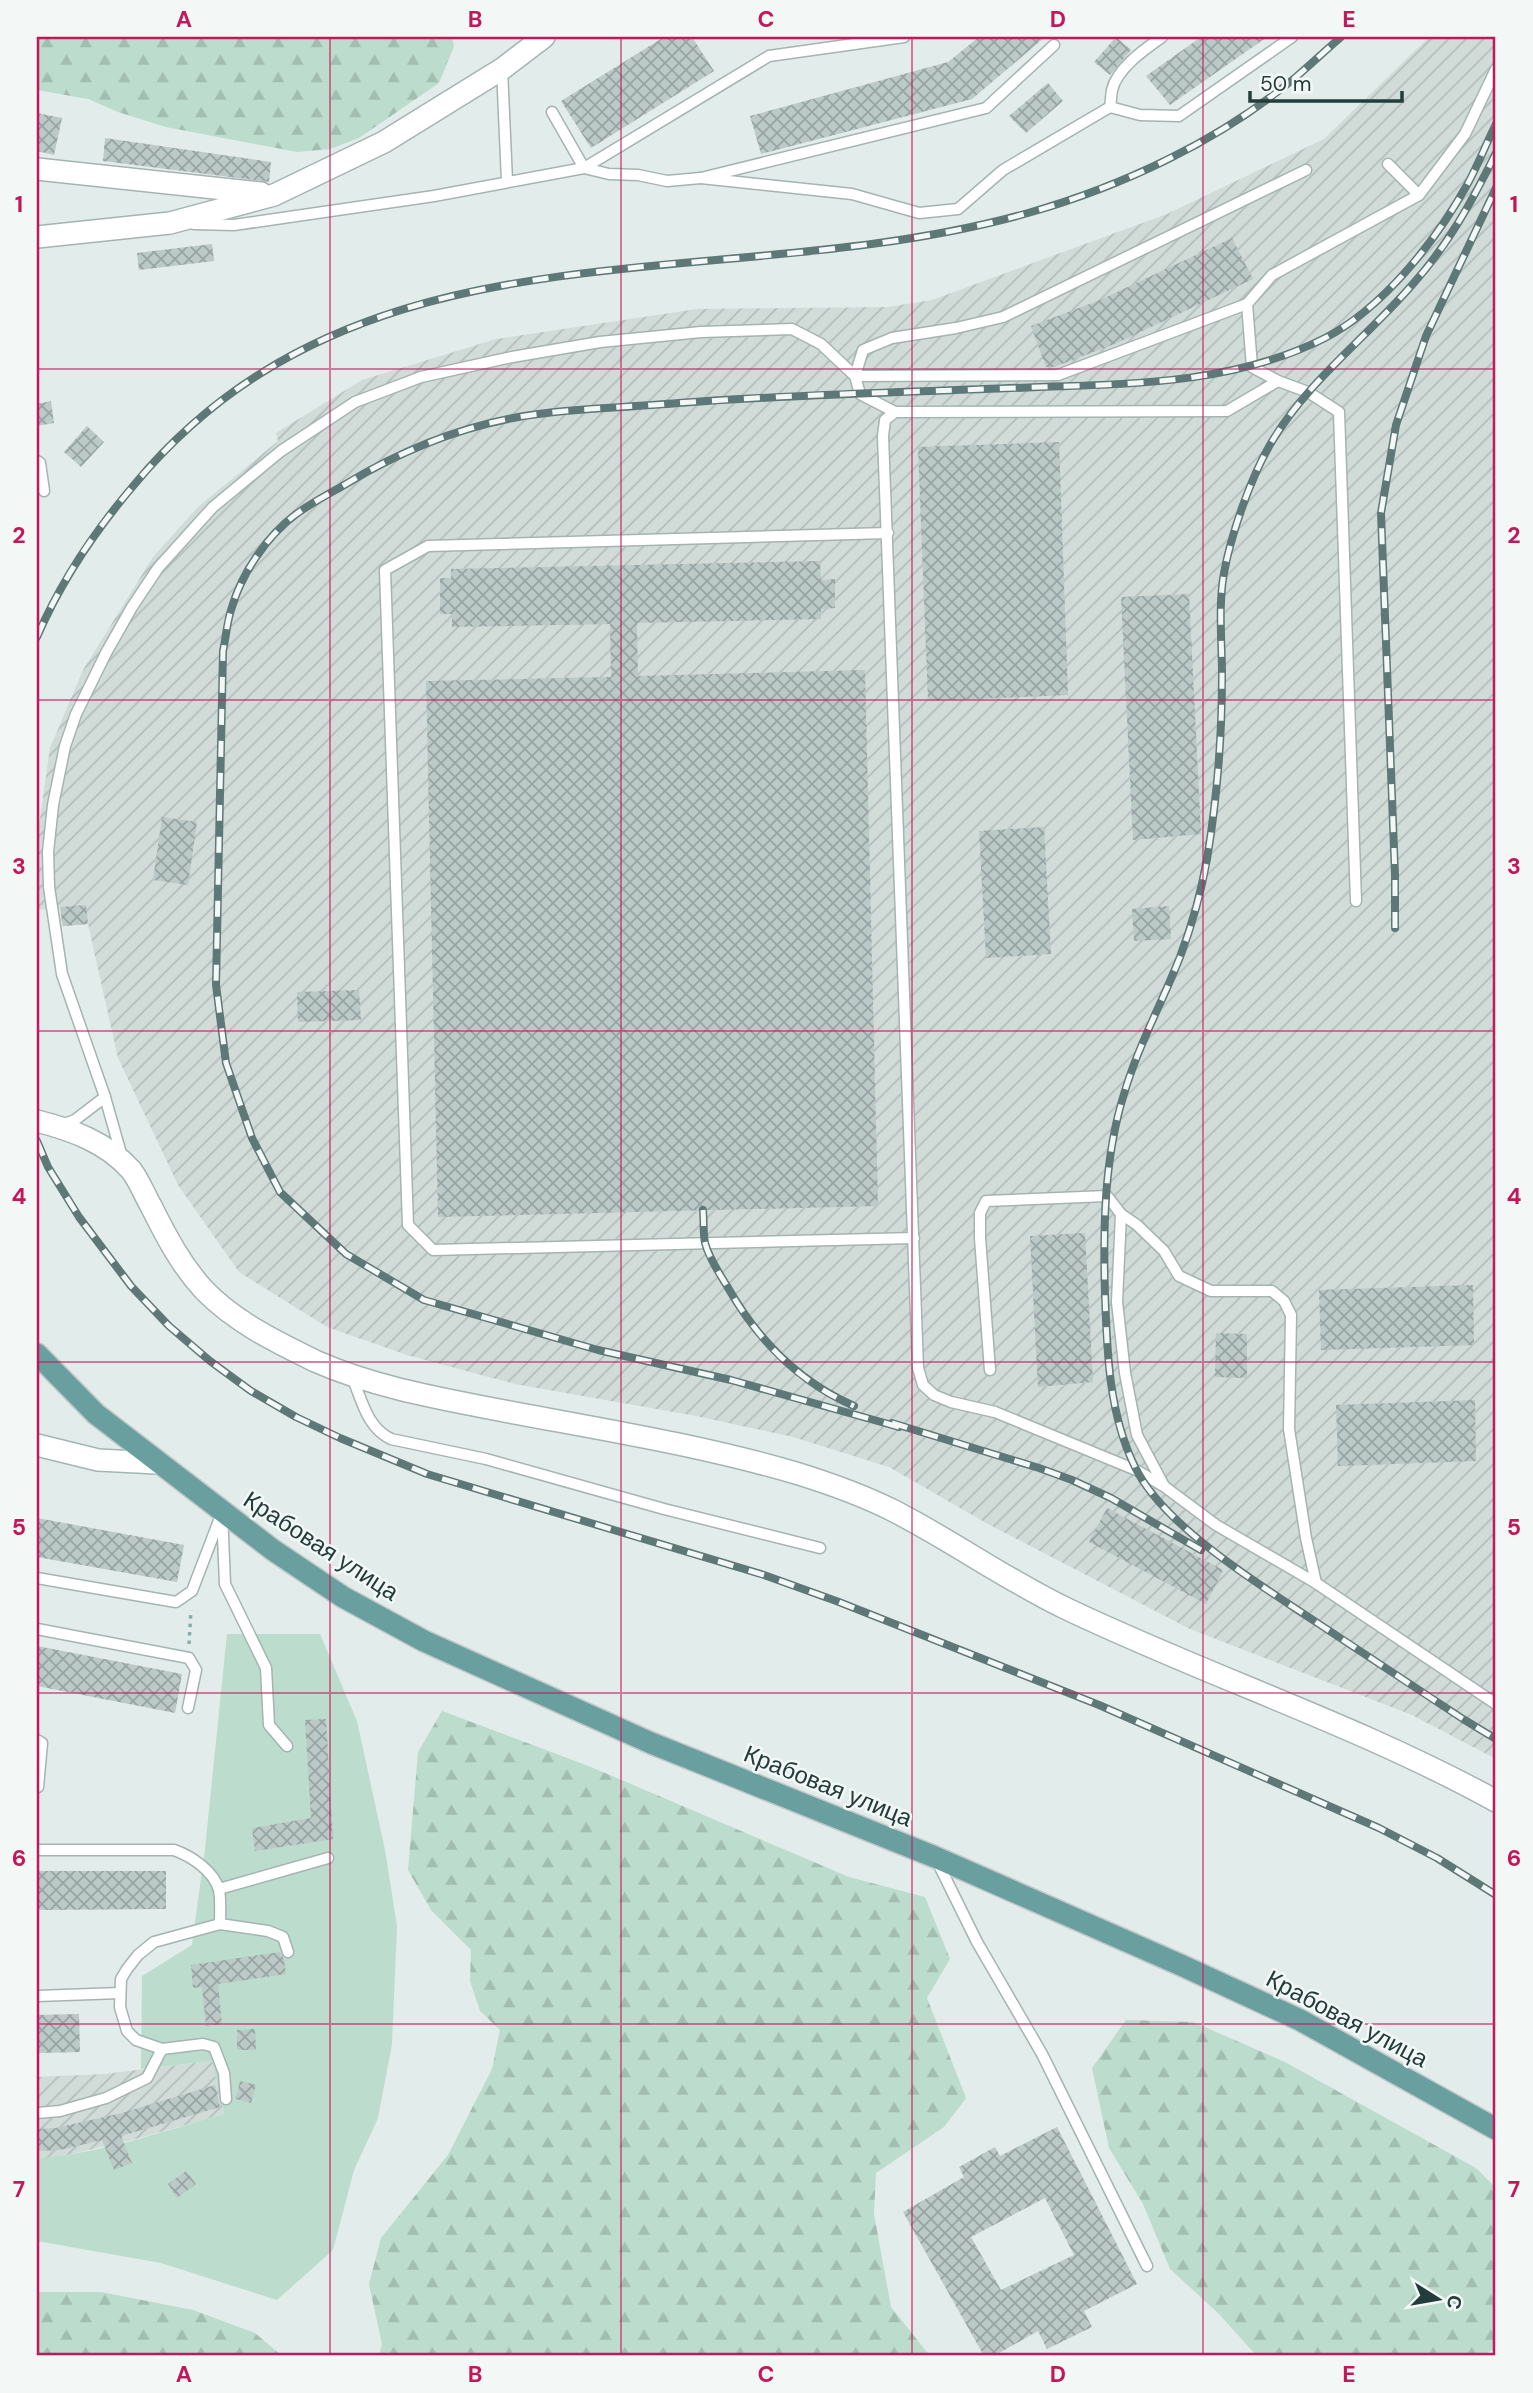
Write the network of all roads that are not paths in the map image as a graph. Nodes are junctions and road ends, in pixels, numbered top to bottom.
1 (544, 37) edge
2 (904, 37) edge
3 (1162, 37) edge
4 (1292, 37) edge
5 (1054, 45) dead end
6 (502, 69) junction
7 (1496, 69) edge
8 (1110, 107) junction
9 (552, 112) dead end
10 (1388, 164) dead end
11 (584, 168) junction
12 (37, 169) edge
13 (1306, 170) dead end
14 (701, 178) junction
15 (507, 181) junction
16 (274, 195) junction
17 (1419, 195) junction
18 (170, 223) junction
19 (37, 237) edge
20 (1247, 304) junction
21 (855, 376) junction
22 (1278, 381) junction
23 (895, 412) junction
24 (37, 461) edge
25 (44, 491) dead end
26 (888, 533) junction
27 (1356, 901) dead end
28 (105, 1097) junction
29 (47, 1124) edge
30 (124, 1163) junction
31 (1121, 1214) junction
32 (914, 1238) junction
33 (37, 1354) edge
34 (990, 1370) dead end
35 (352, 1377) junction
36 (37, 1445) edge
37 (157, 1463) junction
38 (1165, 1488) junction
39 (222, 1512) junction
40 (820, 1548) dead end
41 (37, 1578) edge
42 (1316, 1583) junction
43 (37, 1629) edge
44 (1496, 1704) edge
45 (188, 1708) dead end
46 (37, 1740) edge
47 (287, 1746) dead end
48 (38, 1787) edge
49 (1496, 1801) edge
50 (37, 1850) edge
51 (935, 1857) junction
52 (328, 1858) dead end
53 (219, 1889) junction
54 (220, 1924) junction
55 (288, 1952) dead end
56 (120, 1993) junction
57 (37, 1996) edge
58 (162, 2049) junction
59 (226, 2099) dead end
60 (37, 2113) edge
61 (1496, 2129) edge
62 (1147, 2266) dead end

1 - 6 street
2 - 11 lane
3 - 8 lane
4 - 8 lane
5 - 14 lane
6 - 15 lane
6 - 16 street
7 - 17 lane
8 - 14 lane
9 - 11 lane
10 - 17 lane
11 - 14 lane
11 - 15 lane
12 - 16 street
13 - 21 lane
15 - 18 lane
16 - 18 street
17 - 20 lane
18 - 19 street
20 - 21 lane
20 - 22 lane
21 - 23 lane
21 - 28 lane
22 - 23 lane
22 - 27 lane
23 - 26 lane
24 - 25 lane
26 - 32 lane
26 - 32 lane
28 - 29 lane
28 - 30 lane
29 - 30 street
30 - 35 street
31 - 34 lane
31 - 38 lane
31 - 42 lane
32 - 38 lane
33 - 37 main road, Крабовая улица
35 - 40 lane
35 - 49 street
36 - 37 street
37 - 39 main road, Крабовая улица
38 - 42 lane
39 - 41 lane
39 - 47 lane
39 - 51 main road, Крабовая улица
42 - 44 lane
43 - 45 lane
46 - 48 lane
50 - 53 lane
51 - 61 main road, Крабовая улица
51 - 62 lane
52 - 53 lane
53 - 54 lane
54 - 55 lane
54 - 56 lane
56 - 57 lane
56 - 58 lane
58 - 59 lane
58 - 60 lane

